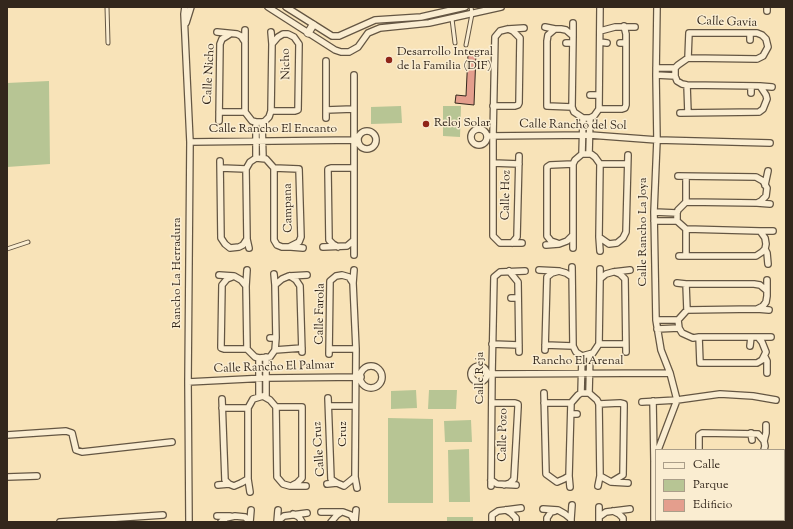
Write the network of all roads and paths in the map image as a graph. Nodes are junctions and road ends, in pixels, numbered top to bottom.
1 (107, 7) edge
2 (185, 7) edge
3 (191, 7) edge
4 (268, 7) edge
5 (286, 7) edge
6 (465, 7) edge
7 (472, 7) edge
8 (501, 7) edge
9 (600, 7) edge
10 (657, 7) edge
11 (472, 14) junction
12 (452, 19) junction
13 (573, 23) dead end
14 (313, 24) junction
15 (185, 25) junction
16 (624, 26) junction
17 (545, 27) dead end
18 (635, 27) dead end
19 (524, 28) dead end
20 (508, 29) junction
21 (558, 29) junction
22 (244, 30) dead end
23 (600, 31) junction
24 (217, 32) dead end
25 (272, 32) dead end
26 (308, 33) junction
27 (750, 33) junction
28 (232, 34) junction
29 (572, 36) junction
30 (750, 40) dead end
31 (245, 42) junction
32 (600, 42) junction
33 (108, 43) dead end
34 (455, 43) dead end
35 (607, 43) dead end
36 (620, 43) dead end
37 (626, 43) junction
38 (272, 44) junction
39 (466, 46) dead end
40 (688, 58) junction
41 (326, 61) dead end
42 (656, 68) junction
43 (675, 68) junction
44 (354, 75) dead end
45 (656, 76) junction
46 (675, 76) junction
47 (687, 85) junction
48 (751, 86) junction
49 (760, 86) junction
50 (772, 87) dead end
51 (572, 94) junction
52 (751, 94) dead end
53 (579, 95) dead end
54 (590, 95) dead end
55 (599, 95) junction
56 (494, 106) junction
57 (572, 106) junction
58 (353, 109) junction
59 (599, 109) junction
60 (326, 110) junction
61 (271, 111) junction
62 (219, 112) junction
63 (245, 112) junction
64 (680, 113) dead end
65 (688, 113) junction
66 (326, 118) dead end
67 (587, 118) junction
68 (219, 121) dead end
69 (259, 122) junction
70 (590, 135) junction
71 (490, 136) junction
72 (583, 136) junction
73 (259, 140) junction
74 (355, 140) junction
75 (657, 140) junction
76 (190, 142) junction
77 (770, 143) dead end
78 (585, 154) junction
79 (628, 155) dead end
80 (519, 156) dead end
81 (259, 158) junction
82 (220, 161) dead end
83 (493, 163) junction
84 (519, 164) junction
85 (573, 164) junction
86 (600, 164) junction
87 (627, 164) junction
88 (221, 168) junction
89 (246, 168) junction
90 (274, 168) junction
91 (353, 168) junction
92 (768, 171) dead end
93 (678, 176) dead end
94 (686, 177) junction
95 (765, 185) junction
96 (749, 197) dead end
97 (686, 202) junction
98 (748, 203) junction
99 (757, 203) junction
100 (770, 204) dead end
101 (654, 212) junction
102 (677, 212) junction
103 (654, 221) junction
104 (677, 221) junction
105 (686, 229) junction
106 (760, 231) junction
107 (773, 231) dead end
108 (573, 235) junction
109 (599, 237) junction
110 (247, 239) junction
111 (354, 240) junction
112 (28, 242) dead end
113 (509, 243) junction
114 (522, 243) dead end
115 (546, 244) dead end
116 (559, 244) junction
117 (289, 247) junction
118 (323, 247) dead end
119 (339, 247) junction
120 (249, 248) dead end
121 (303, 248) dead end
122 (573, 248) dead end
123 (765, 248) junction
124 (7, 249) edge
125 (750, 249) dead end
126 (600, 251) dead end
127 (354, 255) dead end
128 (678, 256) dead end
129 (686, 256) junction
130 (750, 256) junction
131 (768, 264) dead end
132 (572, 267) dead end
133 (600, 269) dead end
134 (247, 270) dead end
135 (354, 270) dead end
136 (539, 270) dead end
137 (630, 270) dead end
138 (509, 271) junction
139 (525, 271) dead end
140 (559, 271) junction
141 (613, 272) junction
142 (274, 274) dead end
143 (219, 275) dead end
144 (307, 275) dead end
145 (234, 276) junction
146 (289, 276) junction
147 (572, 277) junction
148 (600, 279) junction
149 (767, 280) dead end
150 (353, 283) junction
151 (677, 283) dead end
152 (686, 284) junction
153 (275, 285) junction
154 (246, 286) junction
155 (600, 287) junction
156 (607, 288) dead end
157 (766, 290) junction
158 (511, 298) dead end
159 (518, 298) junction
160 (756, 309) junction
161 (687, 310) junction
162 (769, 310) dead end
163 (656, 320) junction
164 (678, 320) junction
165 (678, 328) junction
166 (657, 329) junction
167 (700, 337) junction
168 (751, 337) junction
169 (758, 337) junction
170 (771, 337) dead end
171 (270, 338) dead end
172 (276, 338) junction
173 (247, 340) junction
174 (254, 340) dead end
175 (492, 344) junction
176 (599, 344) junction
177 (625, 344) junction
178 (519, 345) junction
179 (573, 346) junction
180 (750, 346) dead end
181 (247, 349) junction
182 (356, 349) junction
183 (275, 350) junction
184 (519, 352) dead end
185 (626, 352) dead end
186 (586, 355) junction
187 (765, 357) junction
188 (263, 358) junction
189 (582, 373) junction
190 (589, 373) junction
191 (670, 373) junction
192 (768, 373) dead end
193 (489, 374) junction
194 (358, 377) junction
195 (259, 378) junction
196 (267, 378) junction
197 (188, 382) junction
198 (544, 393) dead end
199 (581, 393) junction
200 (589, 394) junction
201 (263, 396) junction
202 (328, 398) dead end
203 (222, 399) dead end
204 (677, 400) junction
205 (776, 400) dead end
206 (653, 401) junction
207 (642, 402) dead end
208 (492, 403) junction
209 (544, 403) junction
210 (572, 403) junction
211 (599, 404) junction
212 (329, 406) junction
213 (356, 406) junction
214 (276, 407) junction
215 (222, 408) junction
216 (248, 408) junction
217 (591, 414) dead end
218 (599, 414) junction
219 (766, 425) dead end
220 (751, 433) junction
221 (7, 435) edge
222 (752, 440) dead end
223 (764, 441) junction
224 (172, 442) dead end
225 (658, 449) edge
226 (699, 449) edge
227 (764, 449) edge
228 (655, 463) edge
229 (37, 476) dead end
230 (570, 476) junction
231 (600, 476) junction
232 (655, 476) edge
233 (7, 477) edge
234 (277, 477) junction
235 (355, 477) junction
236 (248, 479) junction
237 (611, 482) junction
238 (337, 483) junction
239 (628, 483) dead end
240 (229, 484) junction
241 (327, 484) dead end
242 (218, 485) dead end
243 (504, 485) junction
244 (516, 485) dead end
245 (290, 486) junction
246 (306, 486) dead end
247 (598, 486) dead end
248 (278, 487) dead end
249 (570, 487) dead end
250 (357, 488) dead end
251 (250, 492) dead end
252 (572, 505) dead end
253 (599, 507) dead end
254 (521, 508) dead end
255 (505, 509) junction
256 (543, 509) dead end
257 (630, 509) dead end
258 (251, 510) dead end
259 (278, 510) dead end
260 (356, 510) dead end
261 (558, 510) junction
262 (613, 511) junction
263 (321, 512) dead end
264 (343, 512) junction
265 (308, 513) dead end
266 (292, 514) junction
267 (163, 515) dead end
268 (217, 516) dead end
269 (235, 516) junction
270 (599, 519) edge
271 (571, 520) edge
272 (355, 521) edge
273 (60, 522) edge
274 (189, 522) edge
275 (221, 522) edge
276 (250, 522) edge
277 (278, 522) edge
278 (302, 522) edge
279 (331, 522) edge
280 (492, 522) edge
281 (516, 522) edge
282 (546, 522) edge
283 (623, 522) edge
284 (654, 522) edge

1 - 33 lane
2 - 15 street, Rancho La Herradura
3 - 15 street, Rancho La Herradura
4 - 26 street
5 - 14 street
6 - 14 street
7 - 11 lane
8 - 11 street
9 - 23 street
10 - 42 street, Calle Rancho La Joya
11 - 12 street
11 - 39 lane
12 - 26 street
12 - 34 lane
13 - 29 street
14 - 26 street
15 - 76 street, Rancho La Herradura
16 - 18 street
16 - 23 street
16 - 37 street
17 - 21 street
19 - 20 street
20 - 56 street
20 - 56 street
21 - 29 street
21 - 57 street
22 - 31 street
23 - 32 street
24 - 28 street
25 - 38 street
27 - 30 street
27 - 40 street, Calle Gavia
27 - 40 street, Calle Gavia
28 - 31 street, Calle Nicho
28 - 62 street, Calle Nicho
29 - 51 street
31 - 63 street
32 - 35 street
32 - 55 street
36 - 37 street
37 - 59 street
38 - 61 street, Nicho
38 - 61 street, Nicho
40 - 43 street
41 - 60 street
42 - 43 street
42 - 45 street, Calle Rancho La Joya
43 - 46 street
44 - 58 street
45 - 46 street
45 - 75 street, Calle Rancho La Joya
46 - 47 street
47 - 48 street
47 - 65 street
48 - 49 street
48 - 52 street
49 - 50 street
49 - 65 street
51 - 53 street
51 - 57 street
54 - 55 street
55 - 59 street
56 - 71 street
57 - 67 street
58 - 60 street
58 - 74 street
59 - 67 street
60 - 66 street
61 - 69 street
62 - 63 street, Calle Nicho
62 - 68 street
63 - 69 street
64 - 65 street
67 - 70 street
67 - 72 street
69 - 73 street
70 - 72 street, Calle Rancho del Sol
70 - 75 street, Calle Rancho del Sol
70 - 78 street
71 - 72 street, Calle Rancho del Sol
71 - 83 street
72 - 78 street
73 - 74 street, Calle Rancho El Encanto
73 - 76 street, Calle Rancho El Encanto
73 - 81 street
74 - 91 street
75 - 77 street, Calle Rancho del Sol
75 - 101 street, Calle Rancho La Joya
76 - 197 street, Rancho La Herradura
78 - 85 street
78 - 86 street
79 - 87 street
80 - 84 street
81 - 89 street
81 - 90 street, Campana
82 - 88 street
83 - 84 street, Calle Hoz
83 - 113 street
84 - 113 street, Calle Hoz
85 - 108 street
85 - 116 street
86 - 87 street
86 - 109 street
87 - 109 street
88 - 89 street
88 - 110 street
89 - 110 street
90 - 117 street, Campana
90 - 117 street, Campana
91 - 111 street
91 - 119 street
92 - 95 street
93 - 94 street
94 - 95 street
94 - 97 street
95 - 99 street
96 - 98 street
97 - 98 street
97 - 102 street
98 - 99 street
99 - 100 street
101 - 102 street
101 - 103 street, Calle Rancho La Joya
102 - 104 street
103 - 104 street
103 - 163 street, Calle Rancho La Joya
104 - 105 street
105 - 106 street
105 - 129 street
106 - 107 street
106 - 123 street
108 - 116 street
108 - 122 street
109 - 126 street
110 - 120 street
111 - 119 street
111 - 127 street
112 - 124 lane
113 - 114 street
115 - 116 street
117 - 121 street
118 - 119 street
123 - 130 street
123 - 131 street
125 - 130 street
128 - 129 street
129 - 130 street
132 - 147 street
133 - 148 street
134 - 154 street
135 - 150 street
136 - 140 street
137 - 141 street
138 - 139 street
138 - 159 street
138 - 175 street, Calle Reja
140 - 147 street
140 - 179 street
141 - 148 street
141 - 177 street
142 - 153 street
143 - 145 street
144 - 146 street
145 - 154 street
145 - 181 street
146 - 153 street
146 - 183 street
147 - 179 street
148 - 155 street
149 - 157 street
150 - 182 street
150 - 182 street, Calle Farola
151 - 152 street
152 - 157 street
152 - 161 street
153 - 172 street
154 - 173 street
155 - 156 street
155 - 176 street
157 - 160 street
158 - 159 street
159 - 178 street
160 - 161 street
160 - 162 street
161 - 164 street
163 - 164 street
163 - 166 street, Calle Rancho La Joya
164 - 165 street
165 - 166 street
165 - 167 street
166 - 191 street, Calle Rancho La Joya
167 - 168 street
167 - 187 street
168 - 169 street
168 - 180 street
169 - 170 street
169 - 187 street
171 - 172 street
172 - 183 street
173 - 174 street
173 - 181 street
175 - 178 street
175 - 193 street, Calle Reja
176 - 177 street
176 - 186 street
177 - 185 street
178 - 184 street
179 - 186 street
181 - 188 street
182 - 194 street
183 - 188 street
186 - 189 street
186 - 190 street
187 - 192 street
188 - 195 street
188 - 196 street
189 - 190 street, Rancho El Arenal
189 - 193 street, Rancho El Arenal
189 - 199 street
190 - 191 street, Rancho El Arenal
190 - 200 street
191 - 204 street, Calle Rancho La Joya
193 - 208 street, Calle Reja
194 - 196 street, Calle Rancho El Palmar
194 - 213 street, Cruz
195 - 196 street, Calle Rancho El Palmar
195 - 197 street, Calle Rancho El Palmar
195 - 201 street
196 - 201 street
197 - 274 street, Rancho La Herradura
198 - 209 street
199 - 200 street
199 - 210 street
200 - 211 street
201 - 214 street
201 - 216 street
202 - 212 street
203 - 215 street
204 - 205 street
204 - 206 street
204 - 225 street
206 - 207 street
206 - 228 street
208 - 243 street, Calle Reja
208 - 243 street, Calle Pozo
209 - 210 street
209 - 230 street
210 - 230 street
211 - 218 street
211 - 237 street
212 - 213 street, Calle Cruz
212 - 238 street, Calle Cruz
213 - 235 street, Cruz
214 - 234 street
214 - 245 street
215 - 216 street
215 - 240 street
216 - 236 street
217 - 218 street
218 - 231 street
219 - 223 street
220 - 222 street
220 - 223 street
220 - 226 street
221 - 224 street
223 - 227 street
228 - 232 street
229 - 233 street
230 - 249 street
231 - 237 street
231 - 247 street
232 - 284 street
234 - 245 street
234 - 248 street
235 - 238 street, Calle Cruz
235 - 250 street, Cruz
236 - 240 street
236 - 251 street
237 - 239 street
238 - 241 street
240 - 242 street
243 - 244 street
245 - 246 street
252 - 271 street
253 - 270 street
254 - 255 street
255 - 280 street
255 - 281 street
256 - 261 street
257 - 262 street
258 - 276 street
259 - 277 street
260 - 272 street
261 - 271 street
261 - 282 street
262 - 270 street
262 - 283 street
263 - 264 street
264 - 272 street
264 - 279 street
265 - 266 street
266 - 277 street
266 - 278 street
267 - 273 street
268 - 269 street
269 - 275 street
269 - 276 street

